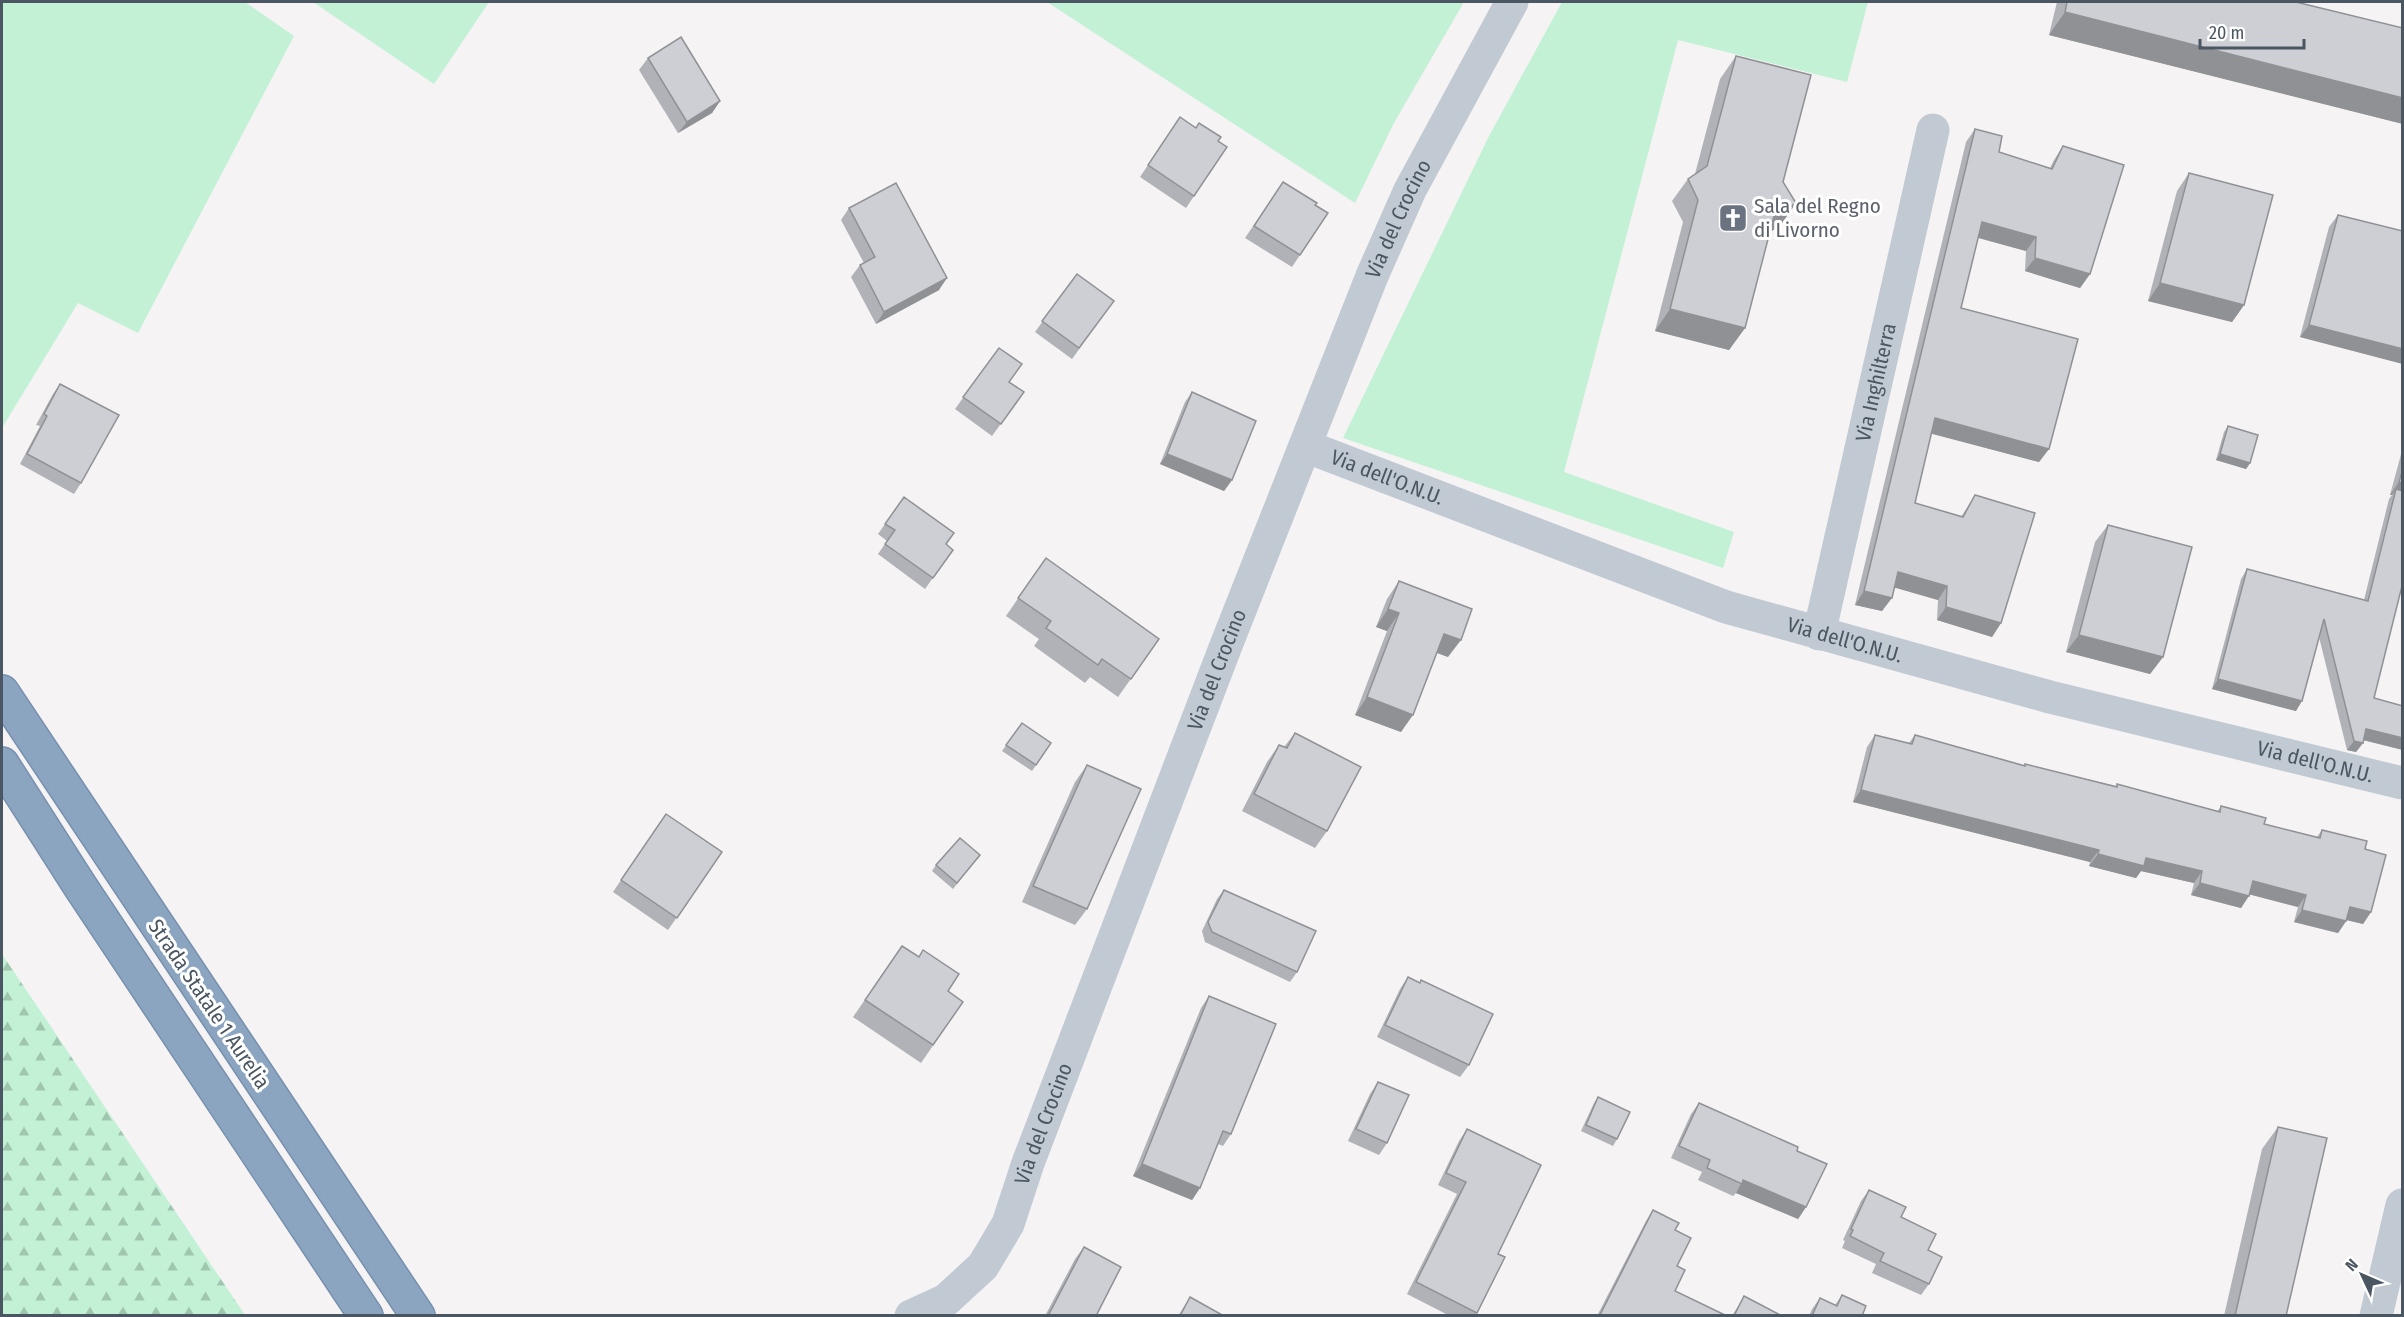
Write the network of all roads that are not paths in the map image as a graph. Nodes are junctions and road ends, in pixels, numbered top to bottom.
1 (1512, 2) edge
2 (1933, 130) dead end
3 (1305, 446) junction
4 (1819, 634) junction
5 (2, 692) edge
6 (2, 764) edge
7 (2403, 783) edge
8 (2401, 1222) edge
9 (366, 1316) edge
10 (418, 1316) edge
11 (911, 1316) edge
12 (2376, 1316) edge

1 - 3 street, Via del Crocino
2 - 4 street, Via Inghilterra
3 - 4 street, Via dell'O.N.U.
3 - 11 street, Via del Crocino
4 - 7 street, Via dell'O.N.U.
5 - 10 highway, Strada Statale 1 Aurelia
6 - 9 highway, Strada Statale 1 Aurelia
8 - 12 street

